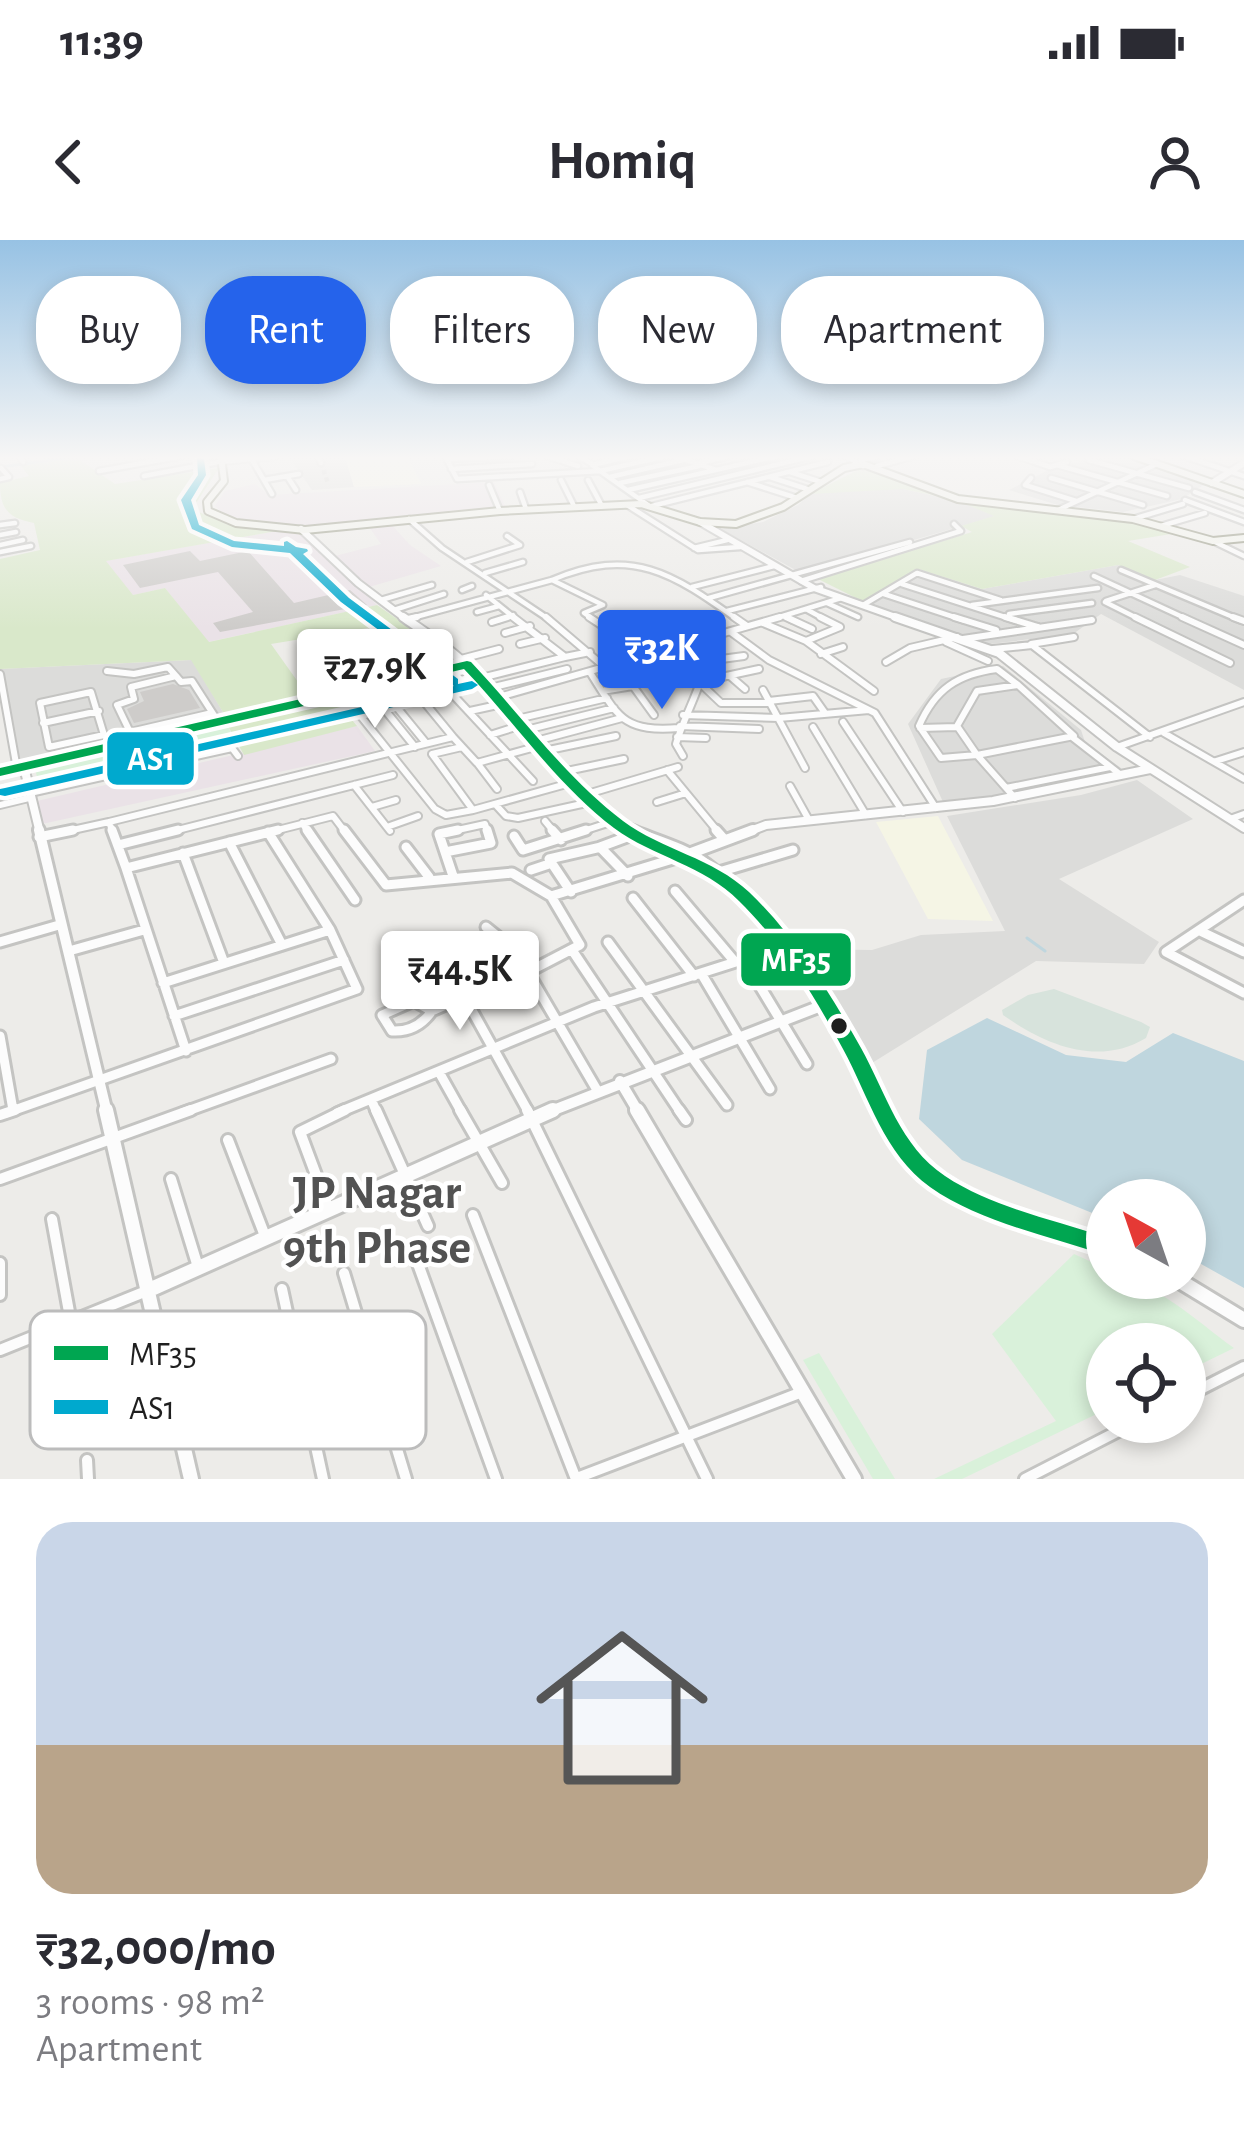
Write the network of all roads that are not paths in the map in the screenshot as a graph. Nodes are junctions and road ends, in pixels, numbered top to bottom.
1 (215, 514) edge
2 (468, 514) edge
3 (641, 514) edge
4 (678, 514) edge
5 (765, 514) edge
6 (1092, 514) edge
7 (1150, 514) edge
8 (1202, 514) edge
9 (410, 519) junction
10 (1133, 519) junction
11 (704, 522) junction
12 (15, 523) dead end
13 (0, 525) edge
14 (956, 525) dead end
15 (1161, 526) junction
16 (304, 530) junction
17 (16, 532) dead end
18 (0, 535) edge
19 (506, 536) dead end
20 (1244, 538) edge
21 (22, 540) dead end
22 (727, 540) junction
23 (1213, 541) junction
24 (31, 546) dead end
25 (740, 547) junction
26 (0, 548) edge
27 (693, 548) junction
28 (1244, 556) edge
29 (524, 562) dead end
30 (466, 563) junction
31 (774, 566) junction
32 (1121, 570) dead end
33 (484, 574) junction
34 (1094, 576) dead end
35 (800, 578) junction
36 (552, 580) junction
37 (900, 583) junction
38 (432, 585) dead end
39 (1156, 585) junction
40 (472, 586) dead end
41 (692, 587) junction
42 (820, 588) junction
43 (1098, 588) dead end
44 (509, 589) junction
45 (883, 593) junction
46 (1131, 593) junction
47 (444, 594) dead end
48 (486, 596) junction
49 (477, 598) junction
50 (707, 598) junction
51 (843, 598) junction
52 (381, 600) junction
53 (1000, 600) junction
54 (825, 603) junction
55 (1092, 603) dead end
56 (501, 605) junction
57 (863, 605) junction
58 (971, 605) junction
59 (450, 606) junction
60 (805, 609) junction
61 (394, 610) junction
62 (725, 611) junction
63 (432, 612) junction
64 (477, 612) dead end
65 (515, 615) junction
66 (1001, 615) junction
67 (464, 616) dead end
68 (784, 616) junction
69 (858, 617) dead end
70 (408, 619) junction
71 (1092, 620) dead end
72 (446, 622) dead end
73 (492, 622) dead end
74 (761, 622) junction
75 (1244, 622) edge
76 (530, 626) junction
77 (748, 627) junction
78 (1038, 627) junction
79 (640, 629) dead end
80 (812, 629) dead end
81 (613, 632) dead end
82 (731, 632) junction
83 (1002, 632) junction
84 (505, 633) dead end
85 (1074, 637) dead end
86 (544, 638) junction
87 (960, 638) junction
88 (806, 641) junction
89 (944, 642) junction
90 (520, 644) dead end
91 (1029, 644) junction
92 (691, 645) junction
93 (1244, 645) edge
94 (842, 647) dead end
95 (500, 649) dead end
96 (672, 650) junction
97 (993, 650) junction
98 (590, 652) junction
99 (658, 654) junction
100 (820, 655) junction
101 (744, 656) dead end
102 (565, 657) junction
103 (706, 661) junction
104 (988, 661) dead end
105 (464, 662) junction
106 (886, 662) dead end
107 (1230, 663) dead end
108 (567, 669) dead end
109 (607, 669) junction
110 (759, 669) dead end
111 (106, 671) dead end
112 (652, 672) dead end
113 (0, 674) edge
114 (729, 675) junction
115 (176, 676) junction
116 (479, 677) junction
117 (594, 678) junction
118 (620, 678) dead end
119 (701, 682) junction
120 (443, 684) junction
121 (1018, 685) junction
122 (633, 686) junction
123 (368, 689) junction
124 (667, 689) dead end
125 (745, 689) dead end
126 (764, 690) dead end
127 (874, 691) dead end
128 (416, 692) junction
129 (343, 694) junction
130 (605, 694) junction
131 (498, 696) junction
132 (770, 702) junction
133 (1244, 702) edge
134 (614, 708) junction
135 (871, 710) junction
136 (99, 711) junction
137 (469, 711) junction
138 (212, 713) junction
139 (826, 714) junction
140 (202, 715) junction
141 (654, 715) dead end
142 (683, 715) junction
143 (622, 718) junction
144 (779, 718) junction
145 (843, 722) dead end
146 (43, 723) junction
147 (219, 723) junction
148 (522, 725) junction
149 (207, 726) junction
150 (813, 727) dead end
151 (957, 727) junction
152 (920, 728) junction
153 (759, 729) dead end
154 (679, 731) junction
155 (1163, 732) junction
156 (490, 734) junction
157 (616, 736) dead end
158 (453, 737) junction
159 (706, 737) dead end
160 (1072, 737) junction
161 (1150, 737) junction
162 (88, 740) junction
163 (427, 744) junction
164 (540, 746) junction
165 (415, 747) junction
166 (462, 747) junction
167 (1117, 748) junction
168 (91, 752) junction
169 (392, 753) junction
170 (508, 755) junction
171 (980, 755) junction
172 (1242, 755) edge
173 (238, 756) dead end
174 (683, 756) dead end
175 (624, 759) dead end
176 (1214, 762) junction
177 (477, 763) junction
178 (1110, 766) junction
179 (338, 767) junction
180 (678, 767) dead end
181 (20, 768) junction
182 (805, 768) dead end
183 (1150, 769) junction
184 (667, 770) junction
185 (0, 772) edge
186 (562, 772) junction
187 (393, 775) dead end
188 (1121, 775) junction
189 (1244, 779) edge
190 (533, 782) dead end
191 (572, 783) junction
192 (351, 786) junction
193 (790, 786) dead end
194 (1006, 788) junction
195 (497, 789) dead end
196 (686, 793) junction
197 (28, 796) junction
198 (588, 798) junction
199 (1015, 798) junction
200 (395, 800) dead end
201 (657, 802) dead end
202 (495, 804) junction
203 (0, 805) edge
204 (372, 807) junction
205 (937, 809) junction
206 (473, 810) junction
207 (903, 812) junction
208 (1244, 814) edge
209 (866, 815) junction
210 (418, 816) dead end
211 (809, 820) junction
212 (1230, 820) junction
213 (545, 821) dead end
214 (614, 821) junction
215 (110, 822) junction
216 (302, 823) junction
217 (1244, 828) edge
218 (268, 832) junction
219 (634, 834) junction
220 (514, 836) dead end
221 (38, 837) junction
222 (724, 839) junction
223 (561, 840) junction
224 (229, 842) junction
225 (118, 844) junction
226 (406, 847) dead end
227 (601, 847) junction
228 (793, 850) dead end
229 (444, 852) junction
230 (183, 854) junction
231 (686, 855) junction
232 (552, 863) junction
233 (126, 868) junction
234 (531, 870) dead end
235 (719, 872) junction
236 (453, 876) junction
237 (628, 876) junction
238 (429, 877) junction
239 (675, 891) dead end
240 (571, 892) junction
241 (550, 896) junction
242 (633, 898) dead end
243 (355, 900) dead end
244 (1244, 900) edge
245 (58, 925) junction
246 (486, 927) dead end
247 (144, 930) junction
248 (330, 930) junction
249 (1199, 930) junction
250 (0, 942) edge
251 (608, 942) dead end
252 (282, 945) junction
253 (786, 946) junction
254 (572, 950) junction
255 (67, 951) junction
256 (1244, 952) edge
257 (344, 960) junction
258 (735, 962) junction
259 (224, 963) junction
260 (531, 967) junction
261 (750, 970) dead end
262 (698, 974) junction
263 (163, 983) junction
264 (642, 992) junction
265 (1244, 993) edge
266 (464, 995) junction
267 (604, 1004) junction
268 (826, 1004) junction
269 (432, 1011) junction
270 (174, 1016) junction
271 (779, 1020) junction
272 (558, 1022) junction
273 (0, 1036) edge
274 (736, 1036) junction
275 (495, 1049) junction
276 (186, 1051) junction
277 (689, 1053) junction
278 (331, 1059) dead end
279 (807, 1064) dead end
280 (2, 1067) edge
281 (650, 1068) junction
282 (439, 1072) junction
283 (620, 1081) junction
284 (101, 1082) junction
285 (770, 1089) dead end
286 (597, 1090) junction
287 (371, 1099) junction
288 (727, 1105) dead end
289 (13, 1110) junction
290 (0, 1115) edge
291 (532, 1118) junction
292 (686, 1120) dead end
293 (114, 1137) junction
294 (228, 1140) dead end
295 (478, 1142) junction
296 (405, 1173) junction
297 (0, 1179) edge
298 (170, 1179) dead end
299 (502, 1183) dead end
300 (328, 1207) junction
301 (472, 1215) dead end
302 (52, 1220) dead end
303 (428, 1226) dead end
304 (265, 1236) junction
305 (1086, 1239) edge
306 (413, 1250) dead end
307 (0, 1263) edge
308 (197, 1267) junction
309 (344, 1273) dead end
310 (282, 1289) dead end
311 (149, 1290) junction
312 (0, 1295) edge
313 (1206, 1297) edge
314 (69, 1311) edge
315 (96, 1311) edge
316 (154, 1311) edge
317 (287, 1311) edge
318 (355, 1311) edge
319 (1244, 1320) edge
320 (30, 1338) edge
321 (0, 1350) edge
322 (1244, 1367) edge
323 (1206, 1386) edge
324 (802, 1392) junction
325 (687, 1436) junction
326 (1095, 1443) edge
327 (184, 1449) edge
328 (317, 1449) edge
329 (397, 1449) edge
330 (87, 1460) dead end
331 (88, 1479) edge
332 (191, 1479) edge
333 (323, 1479) edge
334 (406, 1479) edge
335 (496, 1479) edge
336 (576, 1479) edge
337 (707, 1479) edge
338 (854, 1479) edge
339 (1025, 1479) edge

1 - 16 main road
2 - 9 main road
3 - 27 street
4 - 11 main road
5 - 11 main road
6 - 10 main road
7 - 10 street
8 - 15 street
9 - 16 main road
9 - 30 street
10 - 15 main road
11 - 22 street
11 - 35 street
12 - 13 street
14 - 35 street
15 - 23 main road
16 - 52 street
17 - 18 street
19 - 30 street
20 - 23 main road
21 - 26 street
22 - 25 street
22 - 27 street
23 - 28 street
24 - 26 street
25 - 27 street
25 - 31 street
29 - 33 street
30 - 33 street
31 - 35 street
31 - 41 street
32 - 39 street
33 - 44 street
34 - 46 street
35 - 42 street
35 - 50 street
36 - 41 street
36 - 44 street
36 - 81 street
37 - 45 street
37 - 53 street
37 - 58 street
38 - 52 street
39 - 46 street
39 - 75 street
40 - 49 street
41 - 50 street
42 - 51 street
42 - 62 street
43 - 53 street
44 - 48 street
44 - 98 street
45 - 57 street
45 - 83 street
46 - 93 street
46 - 107 street
47 - 61 street
48 - 49 street
48 - 56 street
49 - 59 street
50 - 62 street
51 - 54 street
51 - 57 street
52 - 61 street
53 - 58 street
54 - 60 street
54 - 69 street
55 - 66 street
56 - 64 street
56 - 65 street
57 - 87 street
58 - 66 street
59 - 63 street
59 - 67 street
60 - 68 street
60 - 88 street
61 - 70 street
62 - 77 street
63 - 70 street
63 - 72 street
65 - 73 street
65 - 76 street
66 - 78 street
68 - 74 street
68 - 80 street
70 - 105 street
71 - 78 street
74 - 77 street
74 - 88 street
76 - 84 street
76 - 86 street
77 - 82 street
78 - 83 street
79 - 96 street
82 - 92 street
82 - 135 street
83 - 87 street
85 - 91 street
86 - 90 street
86 - 102 street
87 - 89 street
87 - 97 street
88 - 100 street
89 - 104 street
89 - 106 street
91 - 97 street
91 - 161 street
92 - 96 street
92 - 103 street
94 - 100 street
95 - 105 street
96 - 99 street
97 - 167 street
98 - 102 street
98 - 109 street
99 - 109 street
99 - 124 street
100 - 127 street
101 - 103 street
102 - 116 street
103 - 119 street
105 - 116 street
105 - 123 street
108 - 131 street
109 - 117 street
110 - 114 street
111 - 115 street
112 - 122 street
113 - 181 street
114 - 119 street
114 - 125 street
115 - 138 street
115 - 140 street
116 - 120 street
116 - 131 street
117 - 118 street
117 - 130 street
117 - 131 street
119 - 132 street
119 - 142 street
120 - 128 street
120 - 137 street
121 - 151 street
121 - 152 street
121 - 160 street
122 - 130 street
122 - 141 street
123 - 129 street
123 - 165 street
126 - 132 street
128 - 158 street
128 - 163 street
129 - 147 street
129 - 169 street
130 - 134 street
130 - 148 street
131 - 137 street
131 - 148 street
132 - 139 street
132 - 144 street
133 - 155 street
134 - 143 street
134 - 148 street
135 - 139 street
135 - 205 street
136 - 146 street
136 - 146 street
136 - 162 street
137 - 156 street
138 - 140 street
138 - 147 street
139 - 144 street
140 - 149 street
142 - 144 street
142 - 154 street
143 - 154 street
143 - 164 street
144 - 182 street
145 - 207 street
146 - 162 street
147 - 149 street
148 - 156 street
148 - 164 street
149 - 168 street
150 - 209 street
151 - 152 street
151 - 171 street
152 - 171 street
153 - 154 street
154 - 159 street
154 - 174 street
155 - 161 street
155 - 176 street
156 - 170 street
157 - 164 street
158 - 163 street
158 - 166 street
160 - 171 street
160 - 178 street
161 - 167 street
162 - 168 street
163 - 165 street
164 - 170 street
164 - 186 street
165 - 169 street
166 - 177 street
166 - 206 street
167 - 183 street
168 - 181 street
169 - 179 street
169 - 206 street
170 - 177 street
170 - 190 street
171 - 194 street
172 - 176 street
173 - 197 street
175 - 186 street
176 - 189 street
177 - 195 street
178 - 188 street
178 - 194 street
179 - 192 street
179 - 215 street
180 - 184 street
181 - 185 street
181 - 197 street
183 - 188 street
183 - 212 street
184 - 196 street
184 - 198 street
186 - 191 street
187 - 192 street
188 - 199 street
191 - 198 street
191 - 202 street
192 - 204 street
192 - 225 street
193 - 211 street
194 - 199 street
196 - 201 street
196 - 222 street
197 - 203 street
197 - 221 street
198 - 202 street
198 - 214 street
199 - 205 street
200 - 204 street
202 - 206 street
204 - 210 street
205 - 207 street
207 - 209 street
208 - 212 street
209 - 211 street
211 - 222 street
212 - 217 street
213 - 223 street
214 - 219 street
214 - 223 street
215 - 221 street
215 - 225 street
216 - 218 street
216 - 238 street
216 - 243 street
218 - 224 street
218 - 248 street
219 - 227 street
219 - 231 street
220 - 223 street
221 - 245 street
222 - 231 street
224 - 230 street
224 - 252 street
225 - 233 street
226 - 238 street
227 - 232 street
227 - 237 street
228 - 235 street
229 - 229 street
229 - 236 street
230 - 233 street
230 - 259 street
231 - 235 street
231 - 237 street
232 - 234 street
232 - 240 street
233 - 247 street
235 - 253 street
236 - 238 street
236 - 241 street
237 - 240 street
239 - 258 street
240 - 241 street
241 - 254 street
242 - 262 street
244 - 249 street
245 - 250 street
245 - 255 street
246 - 260 street
247 - 255 street
247 - 263 street
248 - 252 street
248 - 257 street
249 - 256 street
249 - 265 street
251 - 264 street
252 - 259 street
253 - 258 street
253 - 268 street
254 - 260 street
254 - 267 street
255 - 284 street
257 - 270 street
257 - 276 street
258 - 262 street
259 - 263 street
260 - 266 street
260 - 272 street
261 - 271 street
262 - 264 street
262 - 274 street
263 - 270 street
264 - 267 street
264 - 277 street
266 - 269 street
266 - 275 street
267 - 272 street
267 - 281 street
268 - 271 street
268 - 305 street
269 - 269 street
270 - 276 street
271 - 274 street
271 - 279 street
272 - 275 street
272 - 286 street
273 - 280 street
274 - 277 street
274 - 285 street
275 - 282 street
275 - 291 street
276 - 284 street
277 - 281 street
277 - 288 street
278 - 293 street
280 - 289 street
281 - 283 street
281 - 292 street
282 - 287 street
282 - 295 street
283 - 286 street
283 - 324 street
284 - 289 street
284 - 293 street
286 - 291 street
287 - 296 street
287 - 300 street
289 - 290 street
291 - 295 street
291 - 325 street
293 - 297 street
293 - 311 street
294 - 304 street
295 - 296 street
295 - 299 street
296 - 300 street
296 - 303 street
298 - 308 street
300 - 304 street
301 - 336 street
302 - 314 street
304 - 308 street
306 - 335 street
307 - 312 street
308 - 311 street
309 - 318 street
310 - 317 street
311 - 315 street
311 - 316 street
313 - 319 street
320 - 321 street
322 - 323 street
324 - 325 street
324 - 338 street
325 - 336 street
325 - 337 street
326 - 339 street
327 - 332 street
328 - 333 street
329 - 334 street
330 - 331 street

